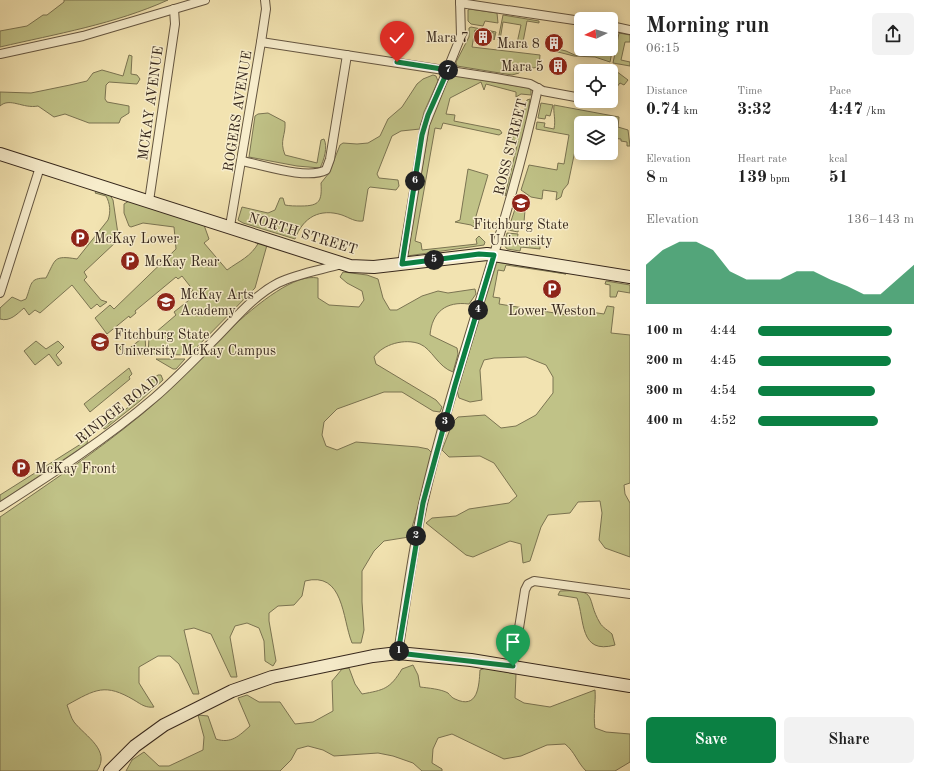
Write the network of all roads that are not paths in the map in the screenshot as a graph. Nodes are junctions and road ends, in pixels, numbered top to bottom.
1 (205, 0) edge
2 (265, 0) edge
3 (460, 1) edge
4 (174, 9) junction
5 (574, 21) edge
6 (618, 27) edge
7 (630, 30) edge
8 (261, 42) junction
9 (0, 54) edge
10 (347, 55) junction
11 (448, 70) junction
12 (538, 88) junction
13 (574, 96) edge
14 (0, 154) edge
15 (242, 161) junction
16 (40, 167) junction
17 (149, 201) junction
18 (230, 226) junction
19 (494, 255) junction
20 (342, 264) junction
21 (402, 264) junction
22 (630, 277) edge
23 (0, 293) edge
24 (0, 507) edge
25 (630, 594) edge
26 (398, 653) junction
27 (513, 666) junction
28 (630, 686) edge
29 (110, 771) edge

1 - 4 street
2 - 8 street, ROGERS AVENUE
3 - 5 street
3 - 11 street
4 - 9 street
4 - 17 street, MCKAY AVENUE
6 - 7 street
8 - 10 street
8 - 15 street, ROGERS AVENUE
10 - 11 street
10 - 15 street
11 - 12 street
11 - 21 street
12 - 13 street
12 - 19 street, ROSS STREET
14 - 16 street, NORTH STREET
15 - 18 street, ROGERS AVENUE
16 - 17 street, NORTH STREET
16 - 23 street
17 - 18 street, NORTH STREET
18 - 20 street, NORTH STREET
19 - 21 street, NORTH STREET
19 - 22 street, NORTH STREET
19 - 26 street, ROSS STREET
20 - 21 street, NORTH STREET
20 - 24 street, RINDGE ROAD
25 - 27 street
26 - 27 street
26 - 29 street
27 - 28 street

